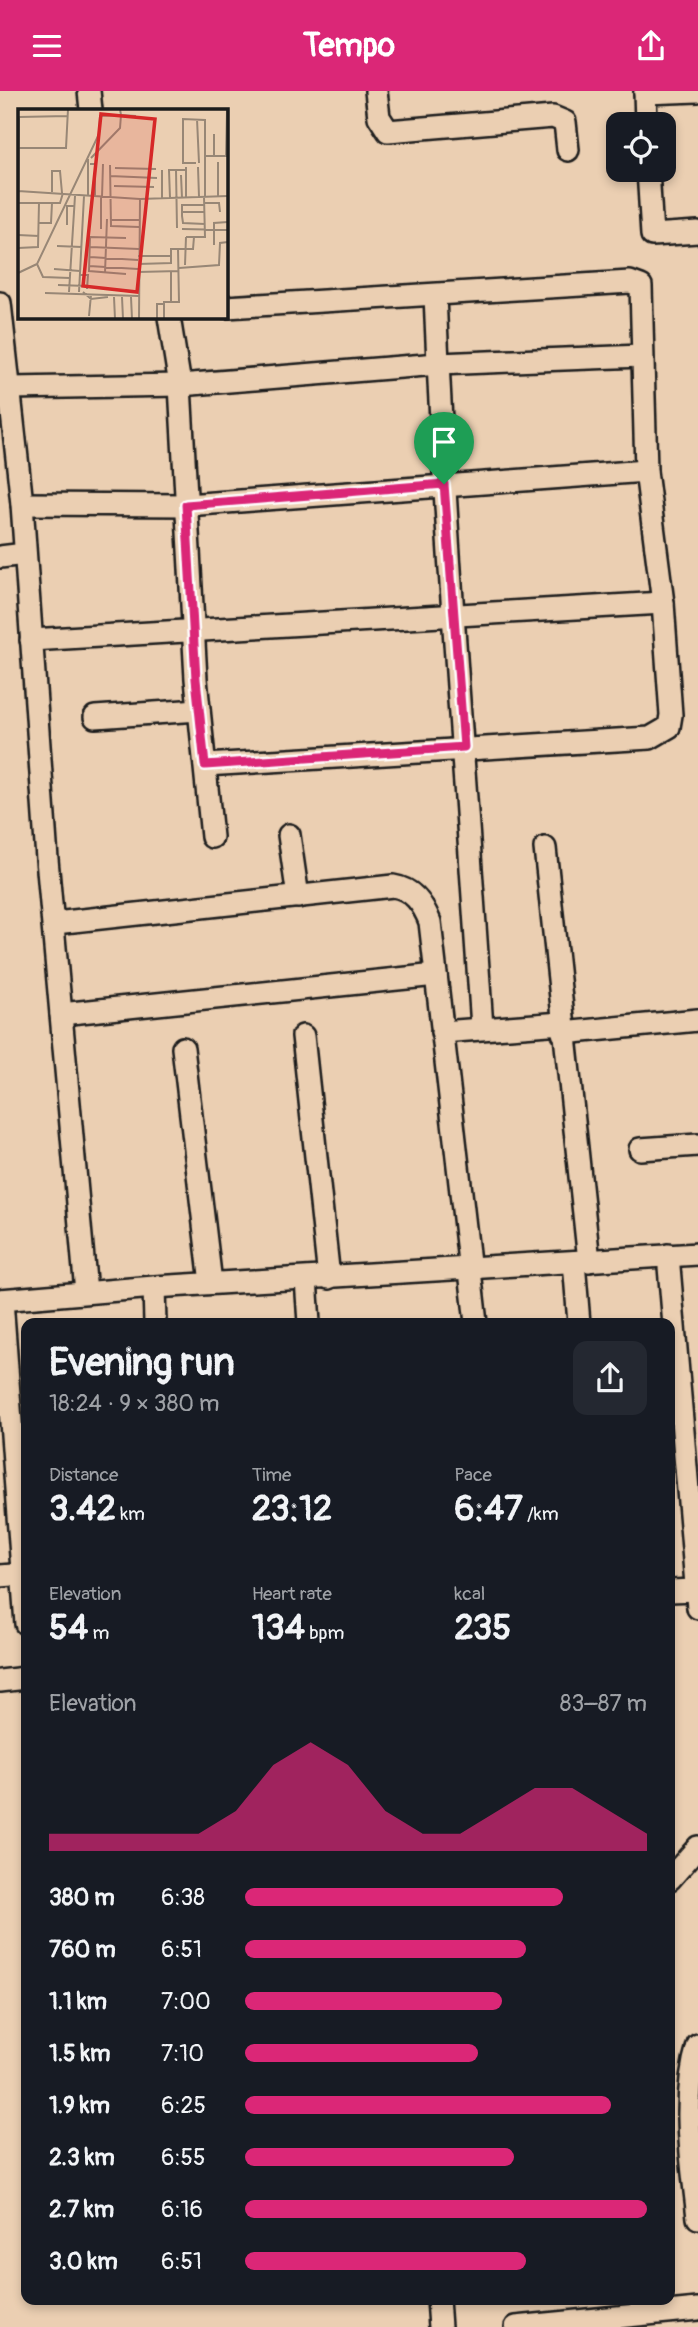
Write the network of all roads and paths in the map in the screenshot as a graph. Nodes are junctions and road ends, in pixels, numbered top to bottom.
1 (89, 91) edge
2 (376, 91) edge
3 (698, 91) edge
4 (645, 92) edge
5 (91, 109) edge
6 (646, 112) edge
7 (568, 150) dead end
8 (650, 182) edge
9 (698, 232) edge
10 (435, 295) junction
11 (0, 303) edge
12 (228, 307) edge
13 (169, 319) edge
14 (3, 352) edge
15 (642, 356) junction
16 (438, 363) junction
17 (180, 385) junction
18 (11, 388) junction
19 (9, 454) edge
20 (646, 471) junction
21 (444, 484) junction
22 (22, 504) junction
23 (186, 505) junction
24 (25, 554) junction
25 (0, 557) edge
26 (663, 603) junction
27 (452, 617) junction
28 (194, 630) junction
29 (32, 641) junction
30 (199, 710) junction
31 (95, 717) dead end
32 (464, 747) junction
33 (205, 765) junction
34 (289, 835) dead end
35 (212, 837) dead end
36 (545, 848) dead end
37 (298, 897) junction
38 (55, 923) junction
39 (436, 975) junction
40 (61, 1014) junction
41 (698, 1020) edge
42 (482, 1028) junction
43 (563, 1028) junction
44 (442, 1032) junction
45 (303, 1035) dead end
46 (183, 1048) dead end
47 (698, 1145) edge
48 (640, 1149) dead end
49 (698, 1254) edge
50 (668, 1255) junction
51 (582, 1261) junction
52 (470, 1268) junction
53 (328, 1278) junction
54 (306, 1279) junction
55 (211, 1283) junction
56 (154, 1287) junction
57 (86, 1292) junction
58 (1, 1300) edge
59 (155, 1318) edge
60 (309, 1318) edge
61 (475, 1318) edge
62 (579, 1318) edge
63 (674, 1318) edge
64 (675, 1335) edge
65 (13, 1452) edge
66 (21, 1541) edge
67 (21, 1574) edge
68 (0, 1576) edge
69 (697, 1585) edge
70 (675, 1590) edge
71 (21, 1679) edge
72 (0, 1681) edge
73 (698, 1847) edge
74 (675, 1873) edge
75 (698, 2045) edge
76 (698, 2218) edge
77 (438, 2305) edge
78 (698, 2309) edge
79 (440, 2327) edge
80 (516, 2327) edge

1 - 5 street
2 - 7 street
3 - 4 street
4 - 6 street
8 - 9 street
10 - 12 street
10 - 15 street
10 - 16 street
11 - 14 street
13 - 17 street
14 - 18 street
15 - 16 street
15 - 20 street
16 - 17 street
16 - 21 street
17 - 18 street
17 - 23 street
18 - 19 street
19 - 22 street
20 - 21 street
20 - 26 street
21 - 23 street
21 - 27 street
22 - 23 street
22 - 24 street
23 - 28 street
24 - 25 street
24 - 29 street
26 - 27 street
26 - 32 street
27 - 28 street
27 - 32 street
28 - 29 street
28 - 30 street
29 - 38 street
30 - 31 street
30 - 33 street
32 - 33 street
32 - 42 street
33 - 35 street
34 - 37 street
36 - 43 street
37 - 38 street
37 - 39 street
38 - 40 street
39 - 40 street
39 - 44 street
40 - 57 street
41 - 43 street
42 - 43 street
42 - 44 street
43 - 51 street
44 - 52 street
45 - 53 street
46 - 55 street
47 - 48 street
49 - 50 street
50 - 51 street
50 - 63 street
51 - 52 street
51 - 62 street
52 - 53 street
52 - 61 street
53 - 54 street
54 - 55 street
54 - 60 street
55 - 56 street
56 - 57 street
56 - 59 street
57 - 58 street
58 - 65 street
64 - 69 street
65 - 66 street
67 - 68 street
69 - 70 street
71 - 72 street
73 - 74 street
75 - 76 street
77 - 79 street
78 - 80 street

